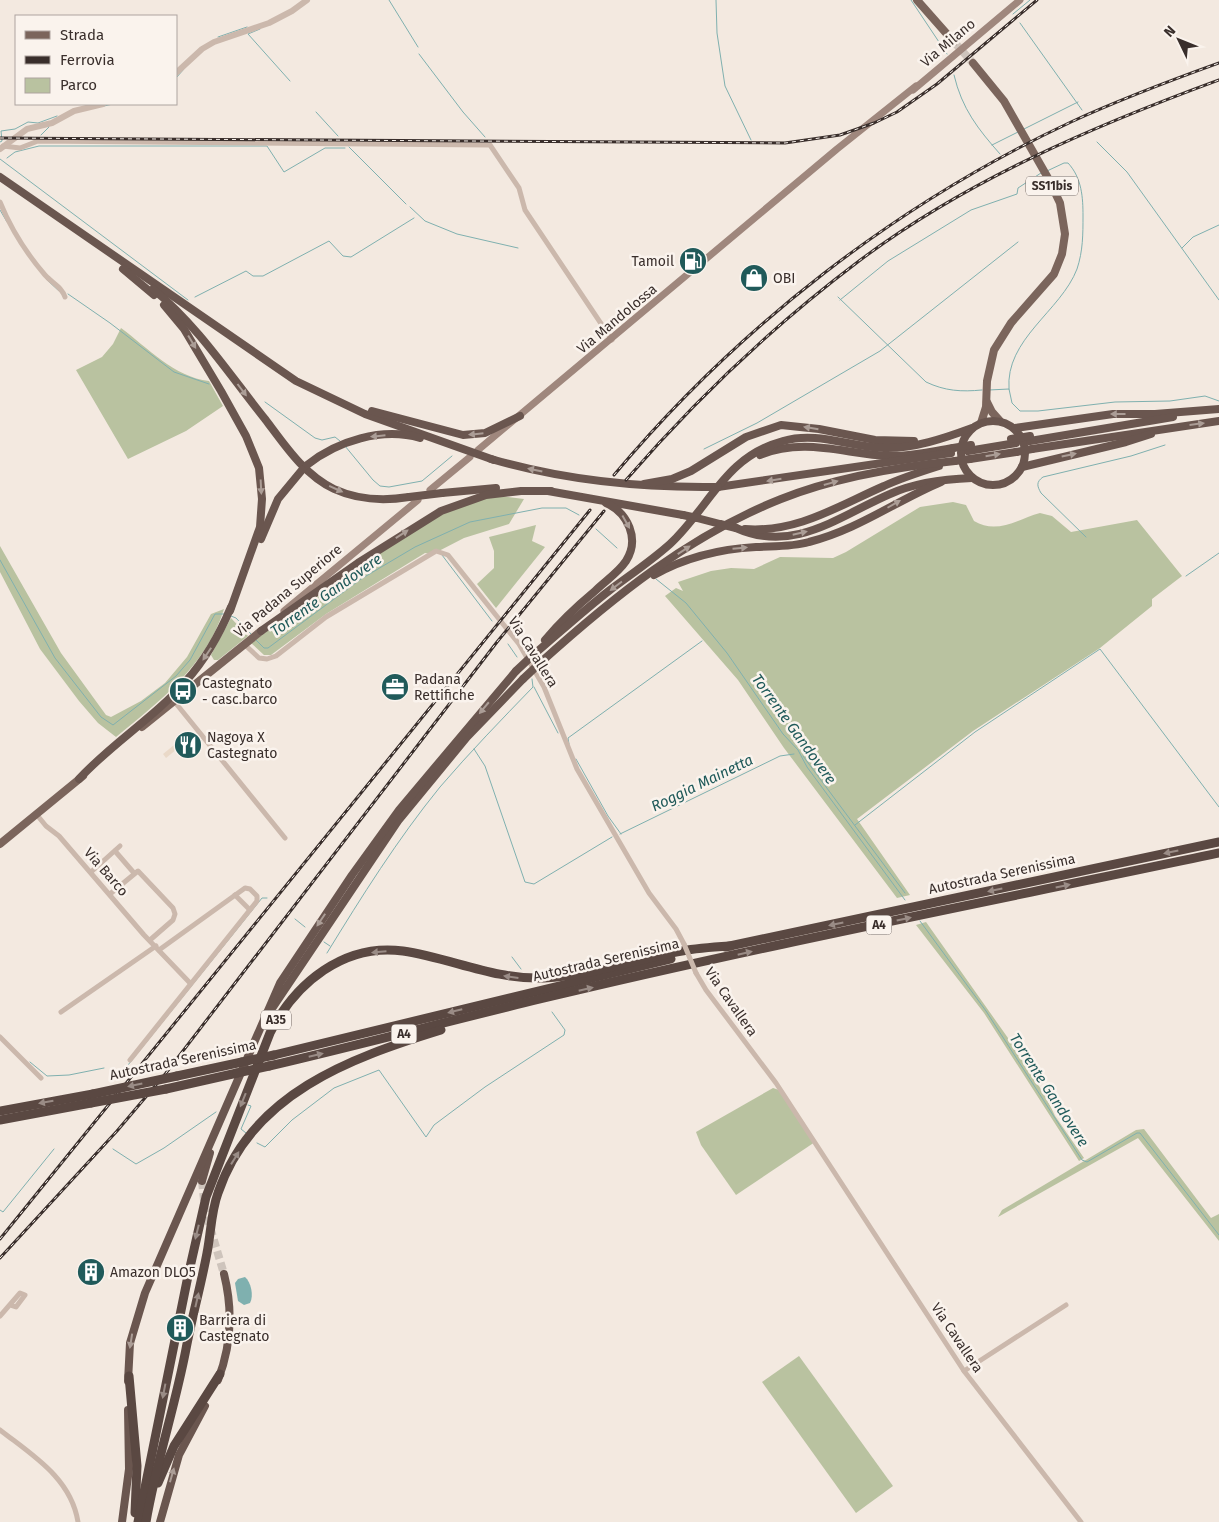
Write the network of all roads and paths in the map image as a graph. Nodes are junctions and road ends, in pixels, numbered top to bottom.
1 (307, 0) edge
2 (917, 0) edge
3 (1020, 0) edge
4 (954, 42) tunnel mouth
5 (973, 63) tunnel mouth
6 (178, 72) edge
7 (100, 105) edge
8 (2, 148) edge
9 (0, 177) edge
10 (0, 183) edge
11 (0, 202) edge
12 (772, 206) joint
13 (123, 269) junction
14 (66, 297) dead end
15 (612, 340) junction
16 (320, 394) junction
17 (987, 402) junction
18 (1219, 409) edge
19 (520, 416) junction
20 (1000, 421) junction
21 (1219, 421) edge
22 (981, 422) junction
23 (1174, 427) junction
24 (972, 428) junction
25 (1015, 428) junction
26 (929, 441) junction
27 (1030, 442) junction
28 (478, 450) dead end
29 (970, 452) junction
30 (954, 454) junction
31 (470, 457) dead end
32 (494, 460) junction
33 (1022, 467) junction
34 (723, 478) junction
35 (972, 478) junction
36 (940, 482) junction
37 (630, 486) junction
38 (430, 490) dead end
39 (551, 491) junction
40 (587, 497) junction
41 (418, 500) dead end
42 (736, 528) junction
43 (616, 598) junction
44 (230, 611) junction
45 (261, 630) junction
46 (244, 644) junction
47 (532, 656) junction
48 (174, 701) junction
49 (79, 779) junction
50 (37, 815) junction
51 (285, 838) dead end
52 (1219, 842) edge
53 (0, 844) edge
54 (120, 846) dead end
55 (115, 851) junction
56 (1219, 853) edge
57 (91, 872) junction
58 (134, 873) junction
59 (110, 894) junction
60 (235, 895) junction
61 (250, 910) junction
62 (150, 940) junction
63 (731, 946) junction
64 (157, 948) junction
65 (190, 983) junction
66 (539, 999) junction
67 (61, 1012) dead end
68 (0, 1037) edge
69 (130, 1060) dead end
70 (41, 1078) dead end
71 (0, 1111) edge
72 (0, 1120) edge
73 (202, 1181) tunnel mouth
74 (224, 1274) tunnel mouth
75 (23, 1299) dead end
76 (1066, 1305) dead end
77 (0, 1316) edge
78 (964, 1371) junction
79 (220, 1374) junction
80 (129, 1376) junction
81 (0, 1430) edge
82 (146, 1518) edge
83 (78, 1522) edge
84 (122, 1522) edge
85 (133, 1522) edge
86 (138, 1522) edge
87 (160, 1522) edge
88 (1081, 1522) edge

1 - 6 street
2 - 4 main road
3 - 12 main road, Via Milano
5 - 17 main road, SS11bis
7 - 8 street
8 - 15 street
9 - 16 highway
10 - 13 highway
11 - 14 street
12 - 15 main road, Via Mandolossa
13 -> 39 highway, bridge
13 -> 44 highway
15 - 19 main road, Via Mandolossa
19 -> 16 highway
16 - 32 highway
17 - 20 main road
17 - 22 main road, SS11bis
18 -> 25 highway
18 - 27 highway
19 - 28 main road, Via Mandolossa
20 - 22 highway
20 - 25 highway
23 -> 21 highway
22 - 24 highway
23 - 27 highway
33 -> 23 highway
24 - 26 highway
24 - 35 highway
25 - 33 highway
26 - 34 highway
26 -> 37 highway
27 - 29 highway
29 -> 27 highway, bridge
29 - 30 highway
30 - 34 highway
30 -> 37 highway, bridge
30 - 42 highway
43 -> 30 highway
31 - 38 main road
37 -> 32 highway
32 -> 44 highway
33 - 35 highway
34 -> 47 highway
35 - 36 highway
42 -> 36 highway
43 -> 36 highway
39 - 40 highway
45 -> 39 highway
40 - 42 highway, bridge
40 -> 47 highway
41 - 45 main road, Via Padana Superiore
43 - 73 highway, bridge
44 -> 49 highway
45 - 46 main road, Via Padana Superiore
46 - 48 main road, Via Padana Superiore
46 - 78 street, Via Cavallera, bridge
47 -> 80 highway, bridge
48 - 49 main road, Via Padana Superiore
48 - 51 street
49 - 50 main road, Via Padana Superiore
50 - 53 main road, Via Padana Superiore
50 - 57 street, Via Barco
52 -> 63 highway, Autostrada Serenissima / A4
54 - 55 street
55 - 57 street
55 - 58 street
66 -> 56 highway, Autostrada Serenissima / A4
57 - 59 street, Via Barco
58 - 59 street
58 - 62 street
59 - 62 street, Via Barco
60 - 61 street
60 - 61 street
60 - 64 street
61 - 65 street
62 - 64 street, Via Barco
63 -> 71 highway, Autostrada Serenissima / A4, bridge
63 -> 82 highway, A35
64 - 65 street, Via Barco
64 - 67 street
65 - 69 street
72 -> 66 highway, Autostrada Serenissima / A4, bridge
82 -> 66 highway
68 - 70 street
74 - 79 highway
75 - 77 street
76 - 78 street
78 - 88 street, Via Cavallera
79 - 82 highway
87 -> 79 highway
80 - 84 highway
80 - 85 highway
81 - 83 street
82 - 86 highway, A35

